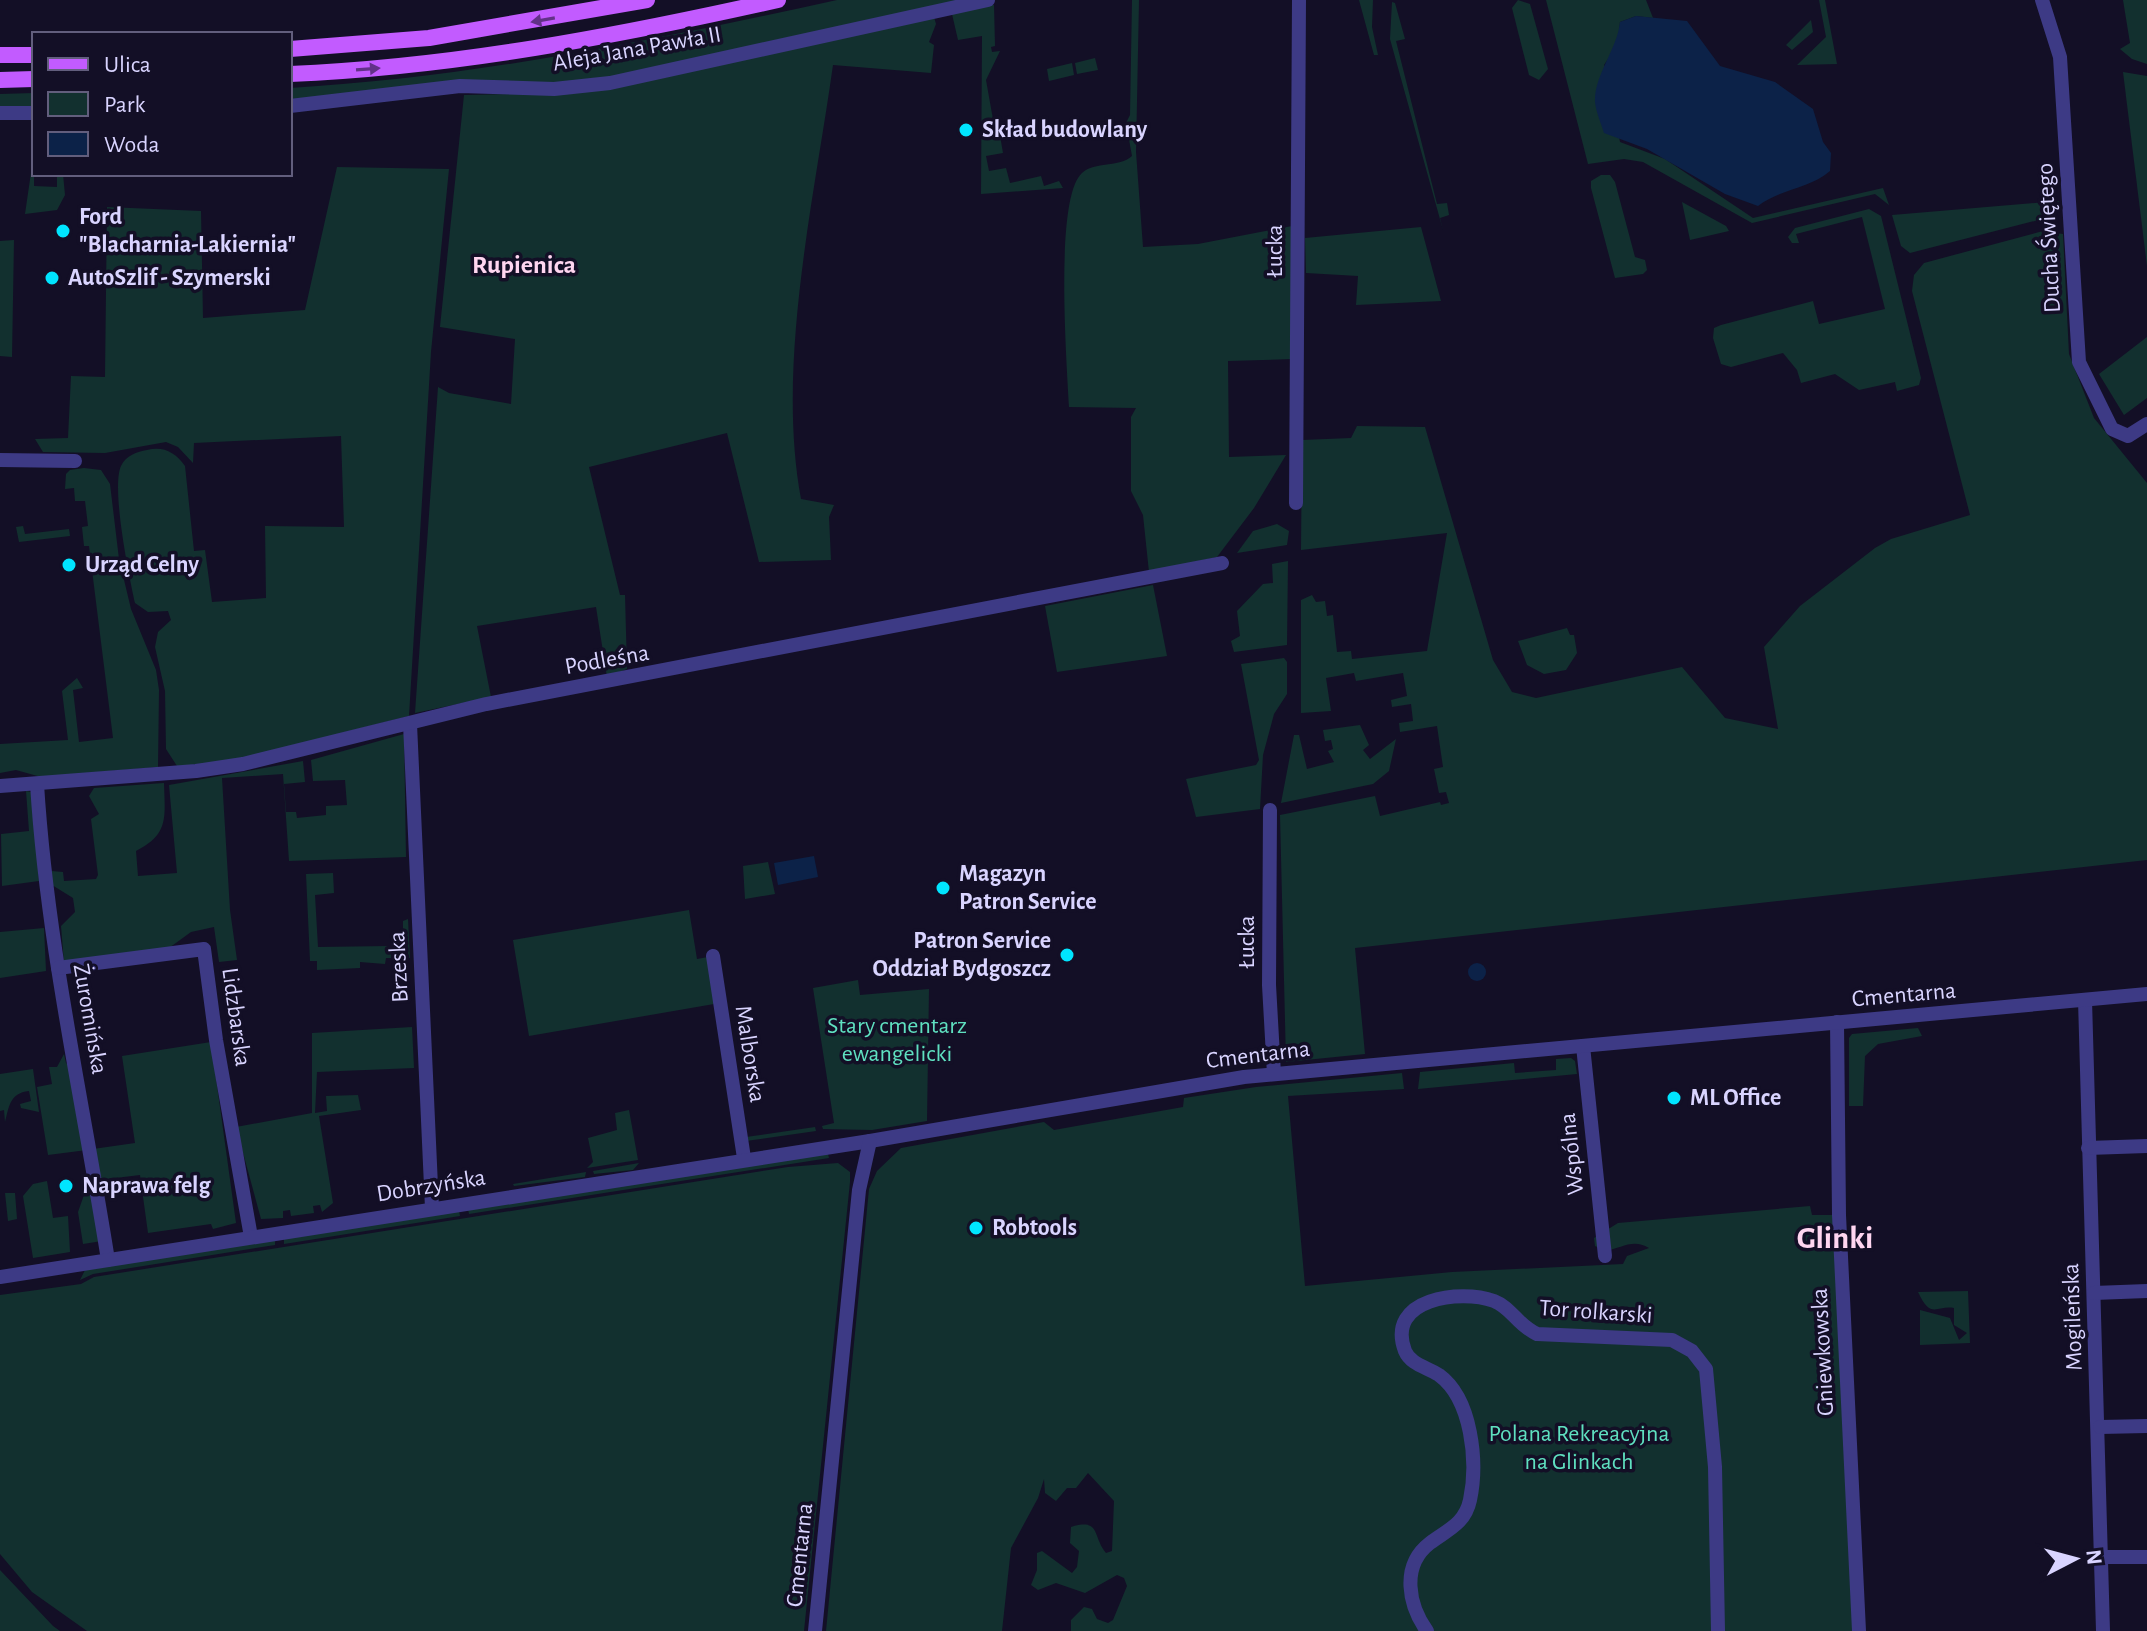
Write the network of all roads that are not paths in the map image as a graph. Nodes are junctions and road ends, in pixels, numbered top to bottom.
1 (647, 0) edge
2 (778, 0) edge
3 (988, 0) edge
4 (1299, 0) edge
5 (2042, 0) edge
6 (292, 49) edge
7 (0, 55) edge
8 (32, 55) edge
9 (292, 74) edge
10 (32, 79) edge
11 (0, 80) edge
12 (292, 106) edge
13 (0, 113) edge
14 (32, 113) edge
15 (2147, 424) edge
16 (0, 460) edge
17 (75, 461) dead end
18 (1296, 503) dead end
19 (1222, 563) dead end
20 (410, 724) junction
21 (37, 784) junction
22 (0, 786) edge
23 (1270, 810) dead end
24 (713, 956) dead end
25 (58, 968) junction
26 (2147, 994) edge
27 (2085, 1000) junction
28 (1837, 1022) junction
29 (1583, 1046) junction
30 (1274, 1074) junction
31 (870, 1141) junction
32 (2147, 1146) edge
33 (2088, 1148) junction
34 (744, 1158) junction
35 (432, 1208) junction
36 (251, 1237) junction
37 (1605, 1256) dead end
38 (108, 1260) junction
39 (0, 1277) edge
40 (2147, 1291) edge
41 (2094, 1293) junction
42 (2147, 1426) edge
43 (2100, 1427) junction
44 (2102, 1557) junction
45 (2147, 1557) edge
46 (815, 1631) edge
47 (1427, 1631) edge
48 (1718, 1631) edge
49 (1859, 1631) edge
50 (2103, 1631) edge

1 -> 6 main road, Aleja Jana Pawła II
9 -> 2 main road, Aleja Jana Pawła II
3 - 12 street, Aleja Jana Pawła II
4 - 18 street, Łucka
5 - 15 street, Ducha Świętego
7 - 8 main road
10 - 11 main road
13 - 14 street
16 - 17 street
19 - 20 street, Podleśna
20 - 21 street, Podleśna
20 - 35 street, Brzeska
21 - 22 street, Podleśna
21 - 25 street, Żuromińska
23 - 30 street, Łucka
24 - 34 street, Malborska
25 - 36 street, Lidzbarska
25 - 38 street, Żuromińska
26 - 27 street, Cmentarna
27 - 28 street, Cmentarna
27 - 33 street, Mogileńska
28 - 29 street, Cmentarna
28 - 49 street, Gniewkowska
29 - 30 street, Cmentarna
29 - 37 street, Wspólna
30 - 31 street, Cmentarna
31 - 34 street, Dobrzyńska
31 - 46 street, Cmentarna
32 - 33 street
33 - 41 street, Mogileńska
34 - 35 street, Dobrzyńska
35 - 36 street, Dobrzyńska
36 - 38 street, Dobrzyńska
38 - 39 street, Dobrzyńska
40 - 41 street
41 - 43 street, Mogileńska
42 - 43 street
43 - 44 street, Mogileńska
44 - 45 street
44 - 50 street, Mogileńska
47 - 48 street, Tor rolkarski

